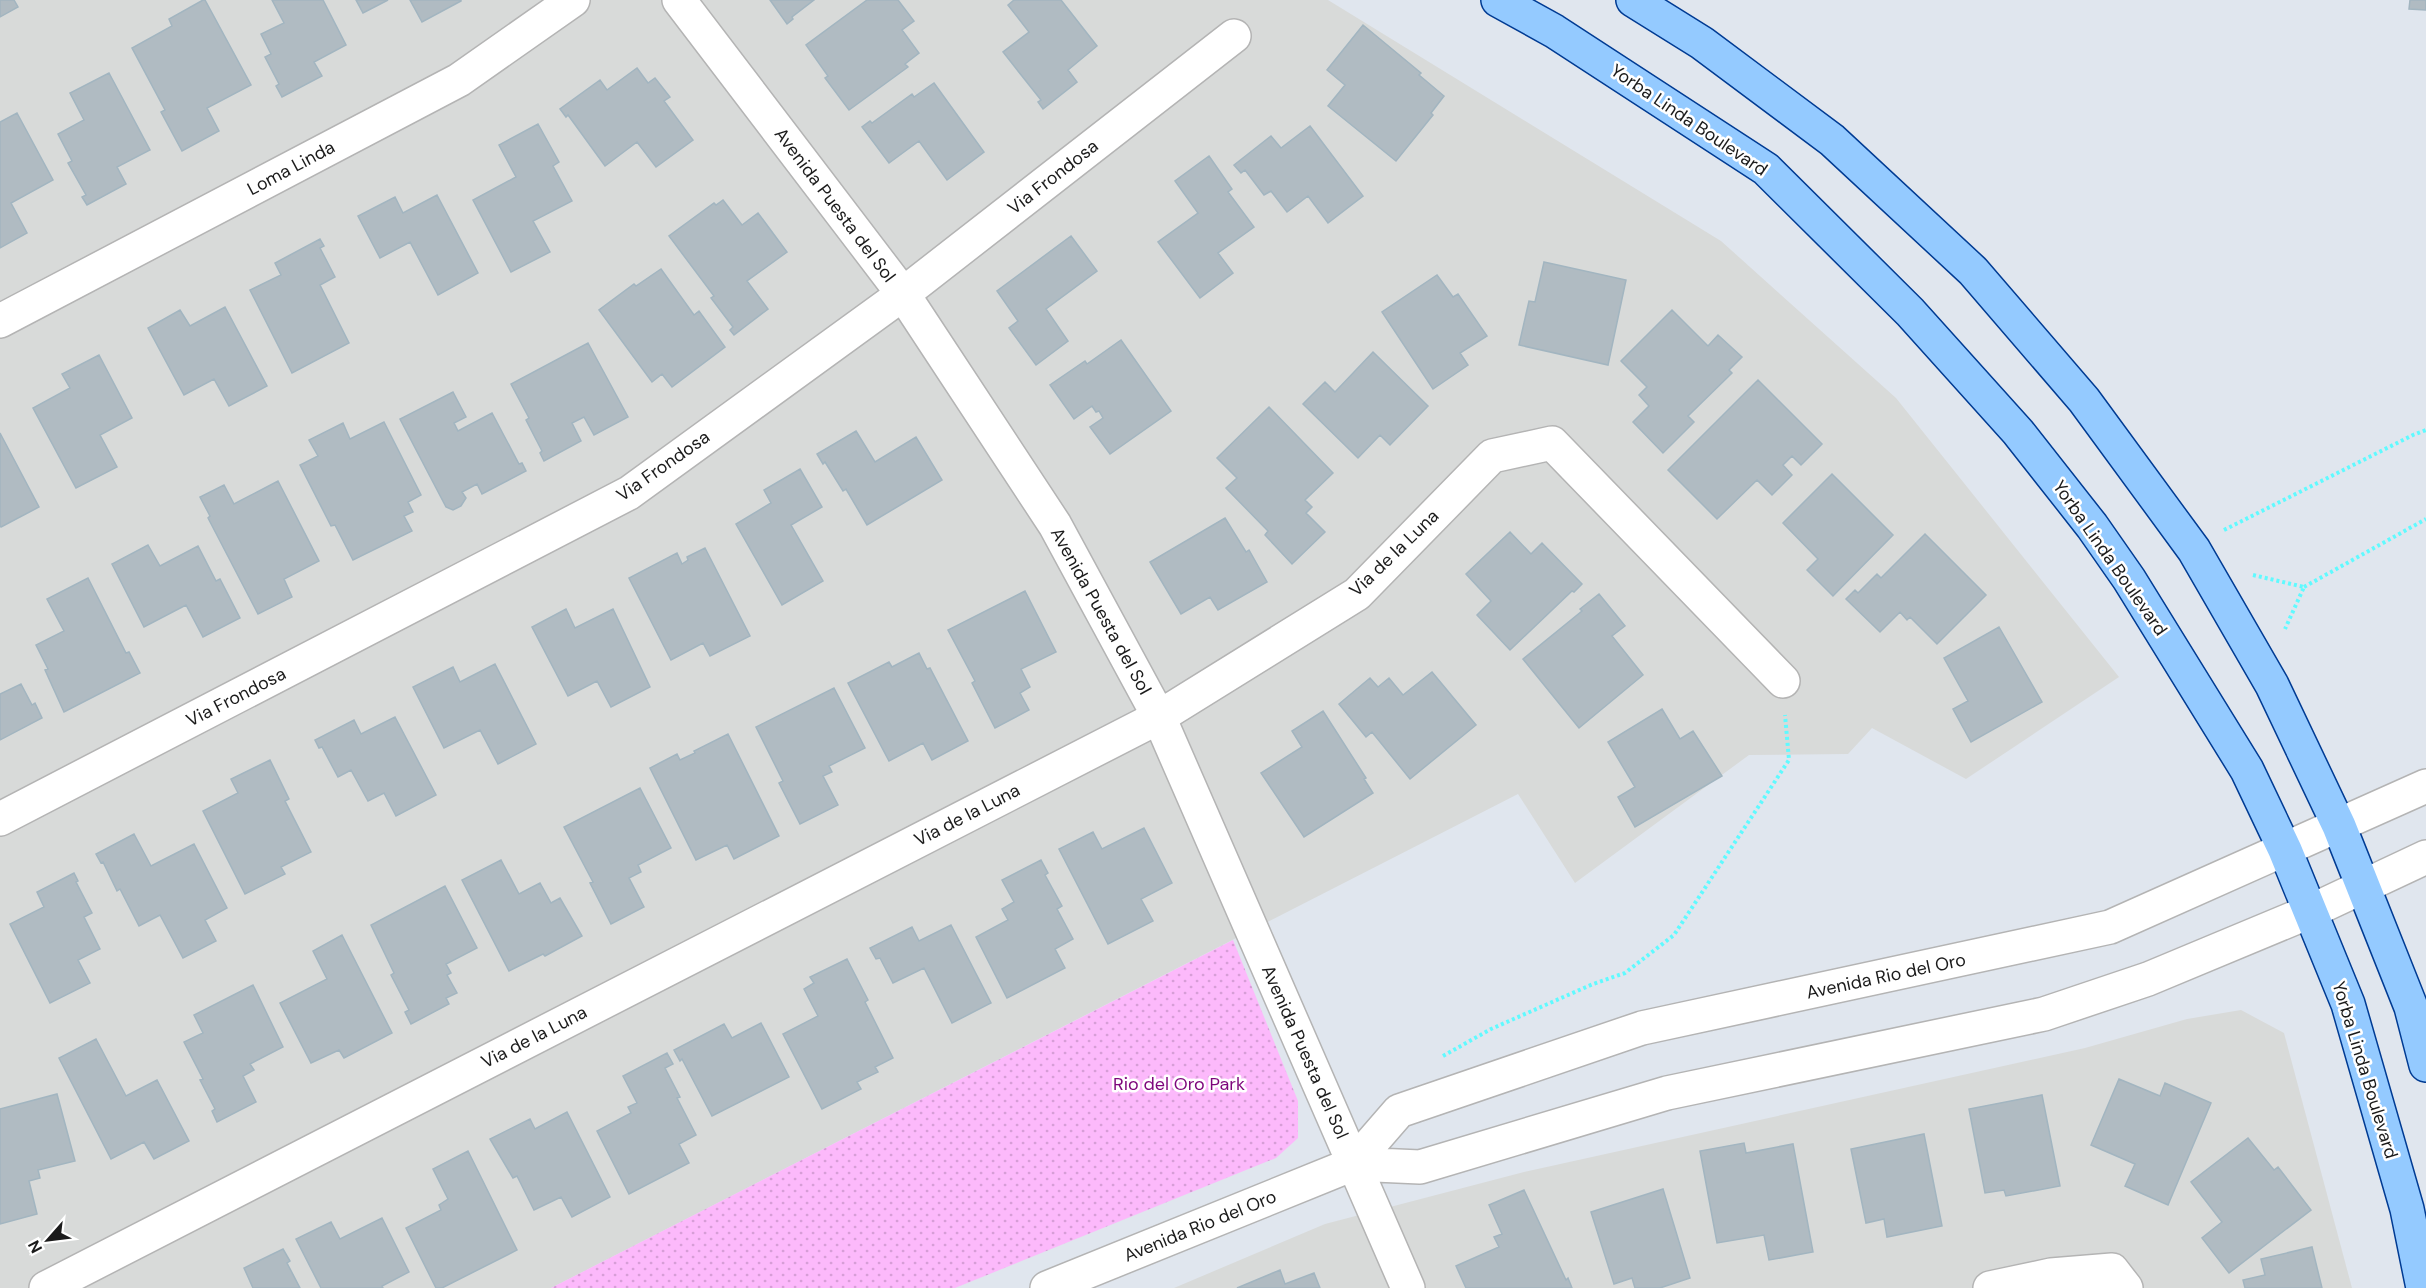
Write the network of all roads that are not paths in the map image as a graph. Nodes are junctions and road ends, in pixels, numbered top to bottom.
1 (573, 0) edge
2 (679, 0) edge
3 (1498, 0) edge
4 (1632, 0) edge
5 (1234, 36) dead end
6 (903, 294) junction
7 (0, 321) edge
8 (1783, 681) road end
9 (1159, 717) junction
10 (2426, 786) edge
11 (0, 819) edge
12 (2339, 826) junction
13 (2284, 850) junction
14 (2426, 857) edge
15 (2363, 887) junction
16 (2309, 912) junction
17 (2426, 1065) edge
18 (1353, 1164) junction
19 (45, 1288) edge
20 (1047, 1288) edge
21 (1408, 1288) edge
22 (1990, 1288) edge
23 (2126, 1288) edge
24 (2423, 1288) edge

1 - 7 street, Loma Linda
2 - 6 street, Avenida Puesta del Sol
3 - 13 main road, Yorba Linda Boulevard
4 - 12 main road
5 - 6 street, Via Frondosa
6 - 9 street, Avenida Puesta del Sol
6 - 11 street, Via Frondosa
8 - 9 street, Via de la Luna
9 - 18 street, Avenida Puesta del Sol
9 - 19 street, Via de la Luna
10 - 12 street, Avenida Rio del Oro
12 - 13 street, Avenida Rio del Oro
12 - 15 main road
13 - 16 main road, Yorba Linda Boulevard
13 - 18 street, Avenida Rio del Oro
14 - 15 street, Avenida Rio del Oro
15 - 16 street, Avenida Rio del Oro
15 - 17 main road
16 - 18 street, Avenida Rio del Oro
16 - 24 main road, Yorba Linda Boulevard
18 - 20 street, Avenida Rio del Oro
18 - 21 street, Avenida Puesta del Sol
22 - 23 street

